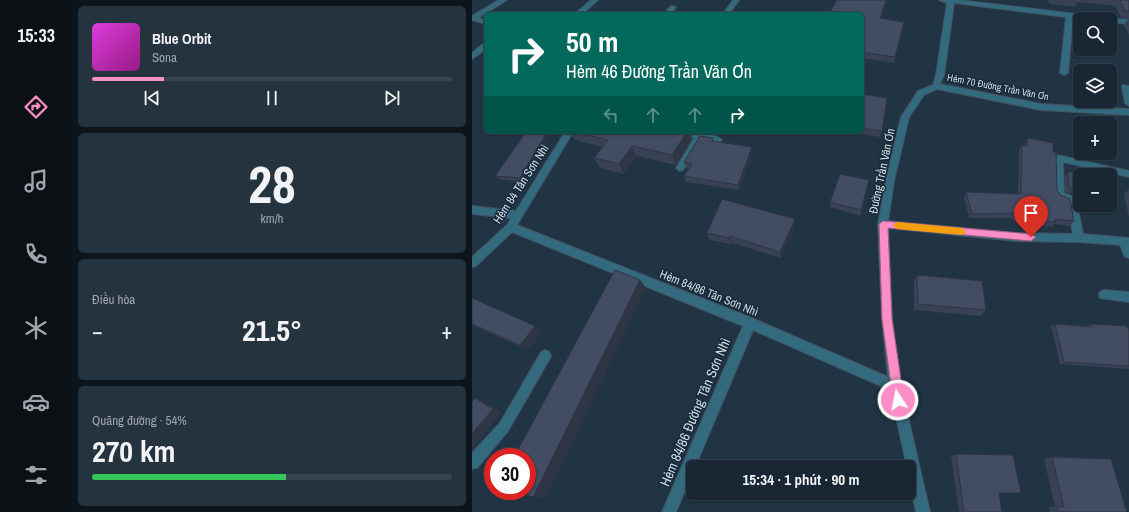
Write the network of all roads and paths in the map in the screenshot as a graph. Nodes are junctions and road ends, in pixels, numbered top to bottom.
1 (504, 0) edge
2 (594, 0) edge
3 (736, 0) edge
4 (948, 1) edge
5 (673, 7) dead end
6 (580, 12) edge
7 (669, 12) edge
8 (727, 12) edge
9 (1070, 15) junction
10 (1073, 15) edge
11 (472, 18) edge
12 (484, 21) edge
13 (1117, 21) edge
14 (1129, 22) edge
15 (484, 47) edge
16 (472, 57) edge
17 (1064, 73) dead end
18 (936, 86) junction
19 (1126, 87) dead end
20 (1129, 103) edge
21 (1129, 112) edge
22 (568, 134) edge
23 (688, 134) edge
24 (699, 136) junction
25 (718, 140) edge
26 (680, 168) dead end
27 (1129, 174) edge
28 (472, 210) edge
29 (519, 215) junction
30 (883, 224) junction
31 (511, 227) junction
32 (1079, 238) junction
33 (1126, 241) edge
34 (1129, 254) edge
35 (472, 263) edge
36 (1104, 294) dead end
37 (1129, 297) edge
38 (750, 323) junction
39 (545, 356) dead end
40 (895, 386) junction
41 (472, 463) edge
42 (668, 512) edge
43 (923, 512) edge

1 - 11 street
2 - 6 street
3 - 8 street
4 - 9 street
4 - 18 street
5 - 7 street
9 - 10 street
9 - 17 street
11 - 12 street
13 - 14 street
15 - 16 street
18 - 21 street, Hẻm 70 Đường Trần Văn Ơn
18 - 30 street, Đường Trần Văn Ơn
19 - 20 street
22 - 29 street, Hẻm 84 Tân Sơn Nhì
23 - 24 street
24 - 25 street
24 - 26 street
27 - 32 street
28 - 29 street
29 - 31 street, Hẻm 84 Tân Sơn Nhì
30 - 32 street
30 - 40 street, Đường Trần Văn Ơn
31 - 35 street, Hẻm 84 Tân Sơn Nhì
31 - 38 street, Hẻm 84/86 Tân Sơn Nhì
32 - 33 street
33 - 34 street
36 - 37 street
38 - 40 street, Hẻm 84/86 Tân Sơn Nhì
38 - 42 street, Hẻm 84/86 Đường Tân Sơn Nhì
39 - 41 street
40 - 43 street, Đường Trần Văn Ơn

